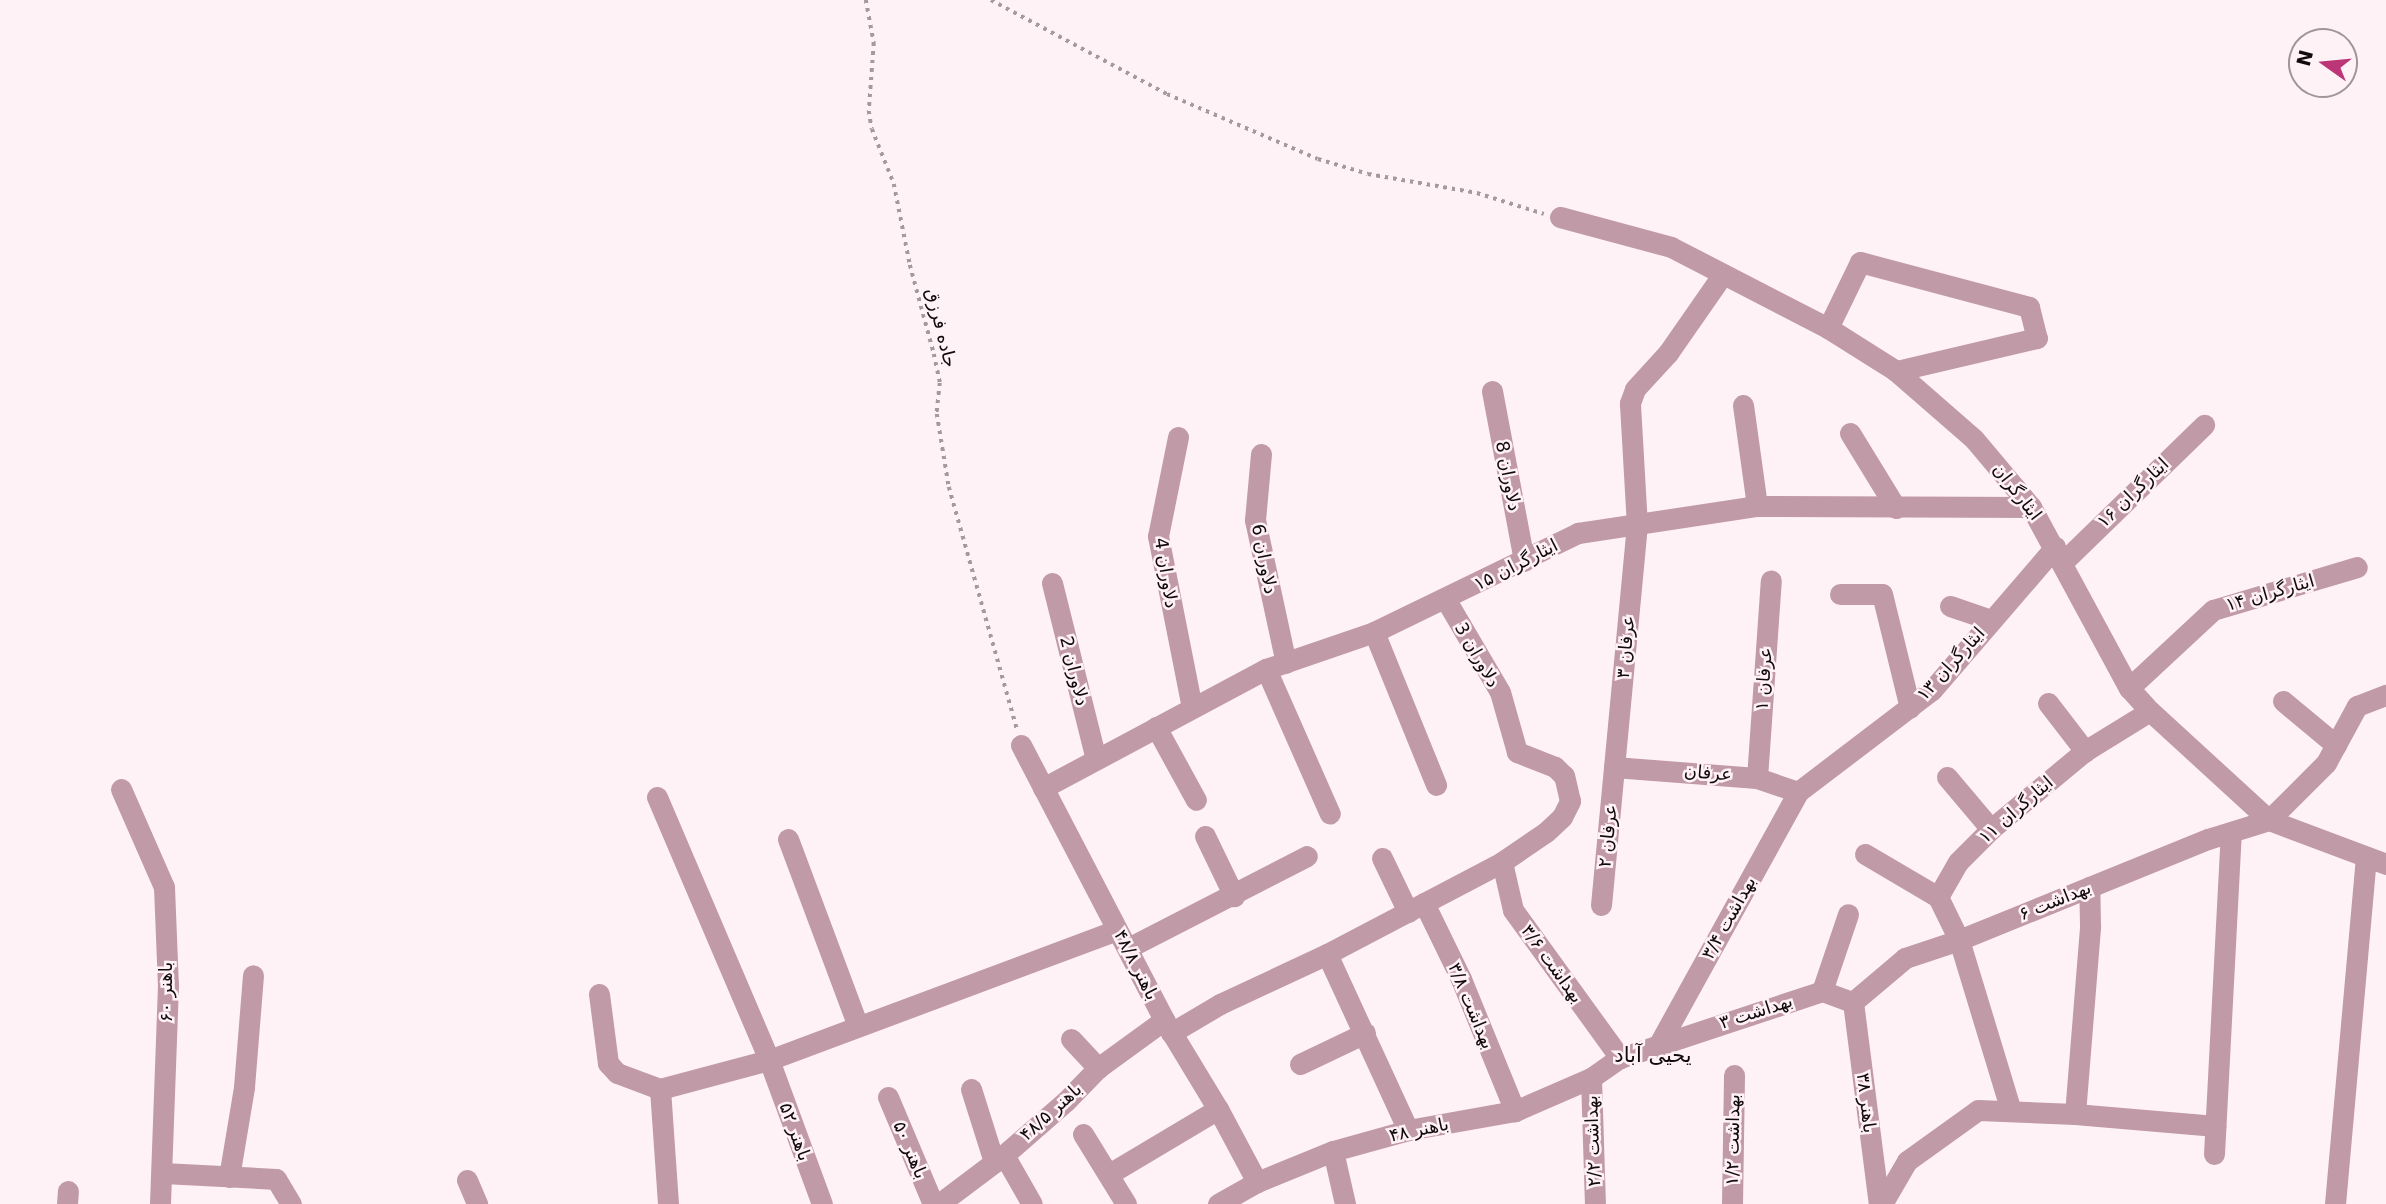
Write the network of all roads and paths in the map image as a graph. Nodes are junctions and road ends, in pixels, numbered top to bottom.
1 (866, 0) edge
2 (991, 0) edge
3 (1560, 217) joint
4 (1723, 274) junction
5 (1828, 328) junction
6 (1896, 371) junction
7 (1492, 391) dead end
8 (1742, 405) dead end
9 (2204, 425) dead end
10 (1850, 433) dead end
11 (1178, 437) dead end
12 (1261, 454) dead end
13 (1757, 506) junction
14 (2031, 507) junction
15 (1896, 508) junction
16 (1637, 526) junction
17 (2059, 554) junction
18 (1524, 561) junction
19 (2357, 567) dead end
20 (1771, 580) dead end
21 (1052, 583) dead end
22 (1840, 594) dead end
23 (1446, 600) junction
24 (1950, 606) dead end
25 (1991, 620) junction
26 (1374, 632) junction
27 (1276, 666) junction
28 (2129, 688) junction
29 (2386, 695) edge
30 (2283, 701) dead end
31 (2048, 703) dead end
32 (1192, 708) junction
33 (1910, 708) junction
34 (2150, 711) junction
35 (1156, 727) junction
36 (1021, 745) joint
37 (2336, 745) junction
38 (2085, 751) junction
39 (1517, 752) joint
40 (1096, 759) junction
41 (1614, 767) junction
42 (1947, 777) dead end
43 (1757, 778) junction
44 (1436, 785) dead end
45 (1043, 788) junction
46 (121, 789) dead end
47 (1798, 792) junction
48 (657, 797) dead end
49 (1196, 800) dead end
50 (1330, 814) dead end
51 (2269, 820) junction
52 (1992, 830) junction
53 (2231, 832) junction
54 (1205, 836) dead end
55 (788, 839) dead end
56 (1865, 854) dead end
57 (1307, 856) dead end
58 (1382, 858) dead end
59 (2376, 861) edge
60 (1502, 862) junction
61 (2089, 887) junction
62 (1234, 896) junction
63 (1938, 897) junction
64 (1601, 905) dead end
65 (1416, 908) junction
66 (1848, 914) dead end
67 (1117, 930) junction
68 (1959, 940) junction
69 (1128, 948) junction
70 (1327, 954) junction
71 (253, 975) dead end
72 (1822, 991) junction
73 (599, 994) dead end
74 (1853, 1002) junction
75 (858, 1026) junction
76 (1168, 1026) junction
77 (1365, 1033) junction
78 (1071, 1039) dead end
79 (1659, 1044) junction
80 (1619, 1058) junction
81 (769, 1060) junction
82 (1300, 1064) dead end
83 (1098, 1068) junction
84 (1734, 1075) dead end
85 (1591, 1078) junction
86 (660, 1089) junction
87 (971, 1089) dead end
88 (888, 1097) dead end
89 (1218, 1109) junction
90 (1515, 1111) junction
91 (2011, 1111) junction
92 (2075, 1114) junction
93 (2215, 1126) junction
94 (1408, 1130) junction
95 (1083, 1134) dead end
96 (1333, 1151) junction
97 (2214, 1154) dead end
98 (999, 1158) junction
99 (163, 1173) junction
100 (1110, 1174) junction
101 (229, 1177) junction
102 (467, 1180) dead end
103 (1257, 1182) junction
104 (160, 1204) edge
105 (291, 1204) edge
106 (477, 1204) edge
107 (668, 1204) edge
108 (822, 1204) edge
109 (933, 1204) edge
110 (939, 1204) edge
111 (1032, 1204) edge
112 (1126, 1204) edge
113 (1218, 1204) edge
114 (1345, 1204) edge
115 (1595, 1204) edge
116 (1732, 1204) edge
117 (1880, 1204) edge
118 (2335, 1204) edge

1 - 36 path, جاده فرزق
2 - 3 path
3 - 4 street, ایثارگران
4 - 5 street, ایثارگران
4 - 16 street, عرفان ۳
5 - 6 street, ایثارگران
5 - 6 street
6 - 14 street, ایثارگران
7 - 18 street, دلاوران 8
8 - 13 street
9 - 17 street, ایثارگران ۱۶
10 - 15 street
11 - 32 street, دلاوران 4
12 - 27 street, دلاوران 6
13 - 15 street, ایثارگران ۱۵
13 - 16 street, ایثارگران ۱۵
14 - 15 street, ایثارگران ۱۵
14 - 17 street, ایثارگران
16 - 18 street, ایثارگران ۱۵
16 - 41 street, عرفان ۳
17 - 25 street, ایثارگران ۱۳
17 - 28 street, ایثارگران
18 - 23 street, ایثارگران ۱۵
19 - 28 street, ایثارگران ۱۴
20 - 43 street, عرفان ۱
21 - 40 street, دلاوران 2
22 - 33 street
23 - 26 street, ایثارگران ۱۵
23 - 39 street, دلاوران 3
24 - 25 street
25 - 33 street, ایثارگران ۱۳
26 - 27 street, ایثارگران ۱۵
26 - 44 street
27 - 32 street, ایثارگران ۱۵
27 - 50 street, دلاوران 6
28 - 34 street, ایثارگران
29 - 37 street
30 - 37 street
31 - 38 street
32 - 35 street, ایثارگران ۱۵
33 - 47 street, ایثارگران ۱۳
34 - 38 street, ایثارگران ۱۱
34 - 51 street, ایثارگران
35 - 40 street, ایثارگران ۱۵
35 - 49 street
36 - 45 street, باهنر ۴۸/۸
37 - 51 street
38 - 52 street, ایثارگران ۱۱
39 - 60 street, باهنر ۴۸/۵
40 - 45 street, ایثارگران ۱۵
41 - 43 street, عرفان
41 - 64 street, عرفان ۲
42 - 52 street
43 - 47 street, عرفان
45 - 67 street, باهنر ۴۸/۸
46 - 99 street, باهنر ۶۰
47 - 79 street, بهداشت ۳/۴
48 - 81 street, باهنر ۵۲
51 - 53 street, بهداشت ۶
51 - 59 street, ایثارگران
52 - 63 street, ایثارگران ۱۱
53 - 61 street, بهداشت ۶
53 - 93 street
54 - 62 street
55 - 75 street
56 - 63 street
57 - 62 street
58 - 65 street, بهداشت ۳/۸
59 - 118 street
60 - 65 street, باهنر ۴۸/۵
60 - 80 street, بهداشت ۳/۶
61 - 68 street, بهداشت ۶
61 - 92 street
62 - 69 street
63 - 68 street
65 - 70 street, باهنر ۴۸/۵
65 - 90 street, بهداشت ۳/۸
66 - 72 street
67 - 69 street, باهنر ۴۸/۸
67 - 75 street
68 - 74 street, بهداشت ۶
68 - 91 street
69 - 76 street, باهنر ۴۸/۸
70 - 76 street, باهنر ۴۸/۵
70 - 77 street
71 - 101 street
72 - 74 street
72 - 79 street, بهداشت ۳
73 - 86 street
74 - 117 street, باهنر ۳۸
75 - 81 street
76 - 83 street, باهنر ۴۸/۵
76 - 89 street, باهنر ۴۸/۸
77 - 82 street
77 - 94 street
78 - 83 street
79 - 80 street, بهداشت ۳
80 - 85 street, باهنر ۴۸
81 - 86 street
81 - 108 street, باهنر ۵۲
83 - 98 street, باهنر ۴۸/۵
84 - 116 street, بهداشت ۱/۲
85 - 90 street, باهنر ۴۸
85 - 115 street, بهداشت ۲/۲
86 - 107 street
87 - 98 street
88 - 109 street, باهنر ۵۰
89 - 100 street
89 - 103 street, باهنر ۴۸/۸
90 - 94 street, باهنر ۴۸
91 - 92 street
91 - 117 street
92 - 93 street
93 - 97 street
94 - 96 street, باهنر ۴۸
95 - 100 street
96 - 103 street, باهنر ۴۸
96 - 114 street
98 - 110 street, باهنر ۴۸/۵
98 - 111 street
99 - 101 street
99 - 104 street, باهنر ۶۰
100 - 112 street
101 - 105 street
102 - 106 street
103 - 113 street, باهنر ۴۸

